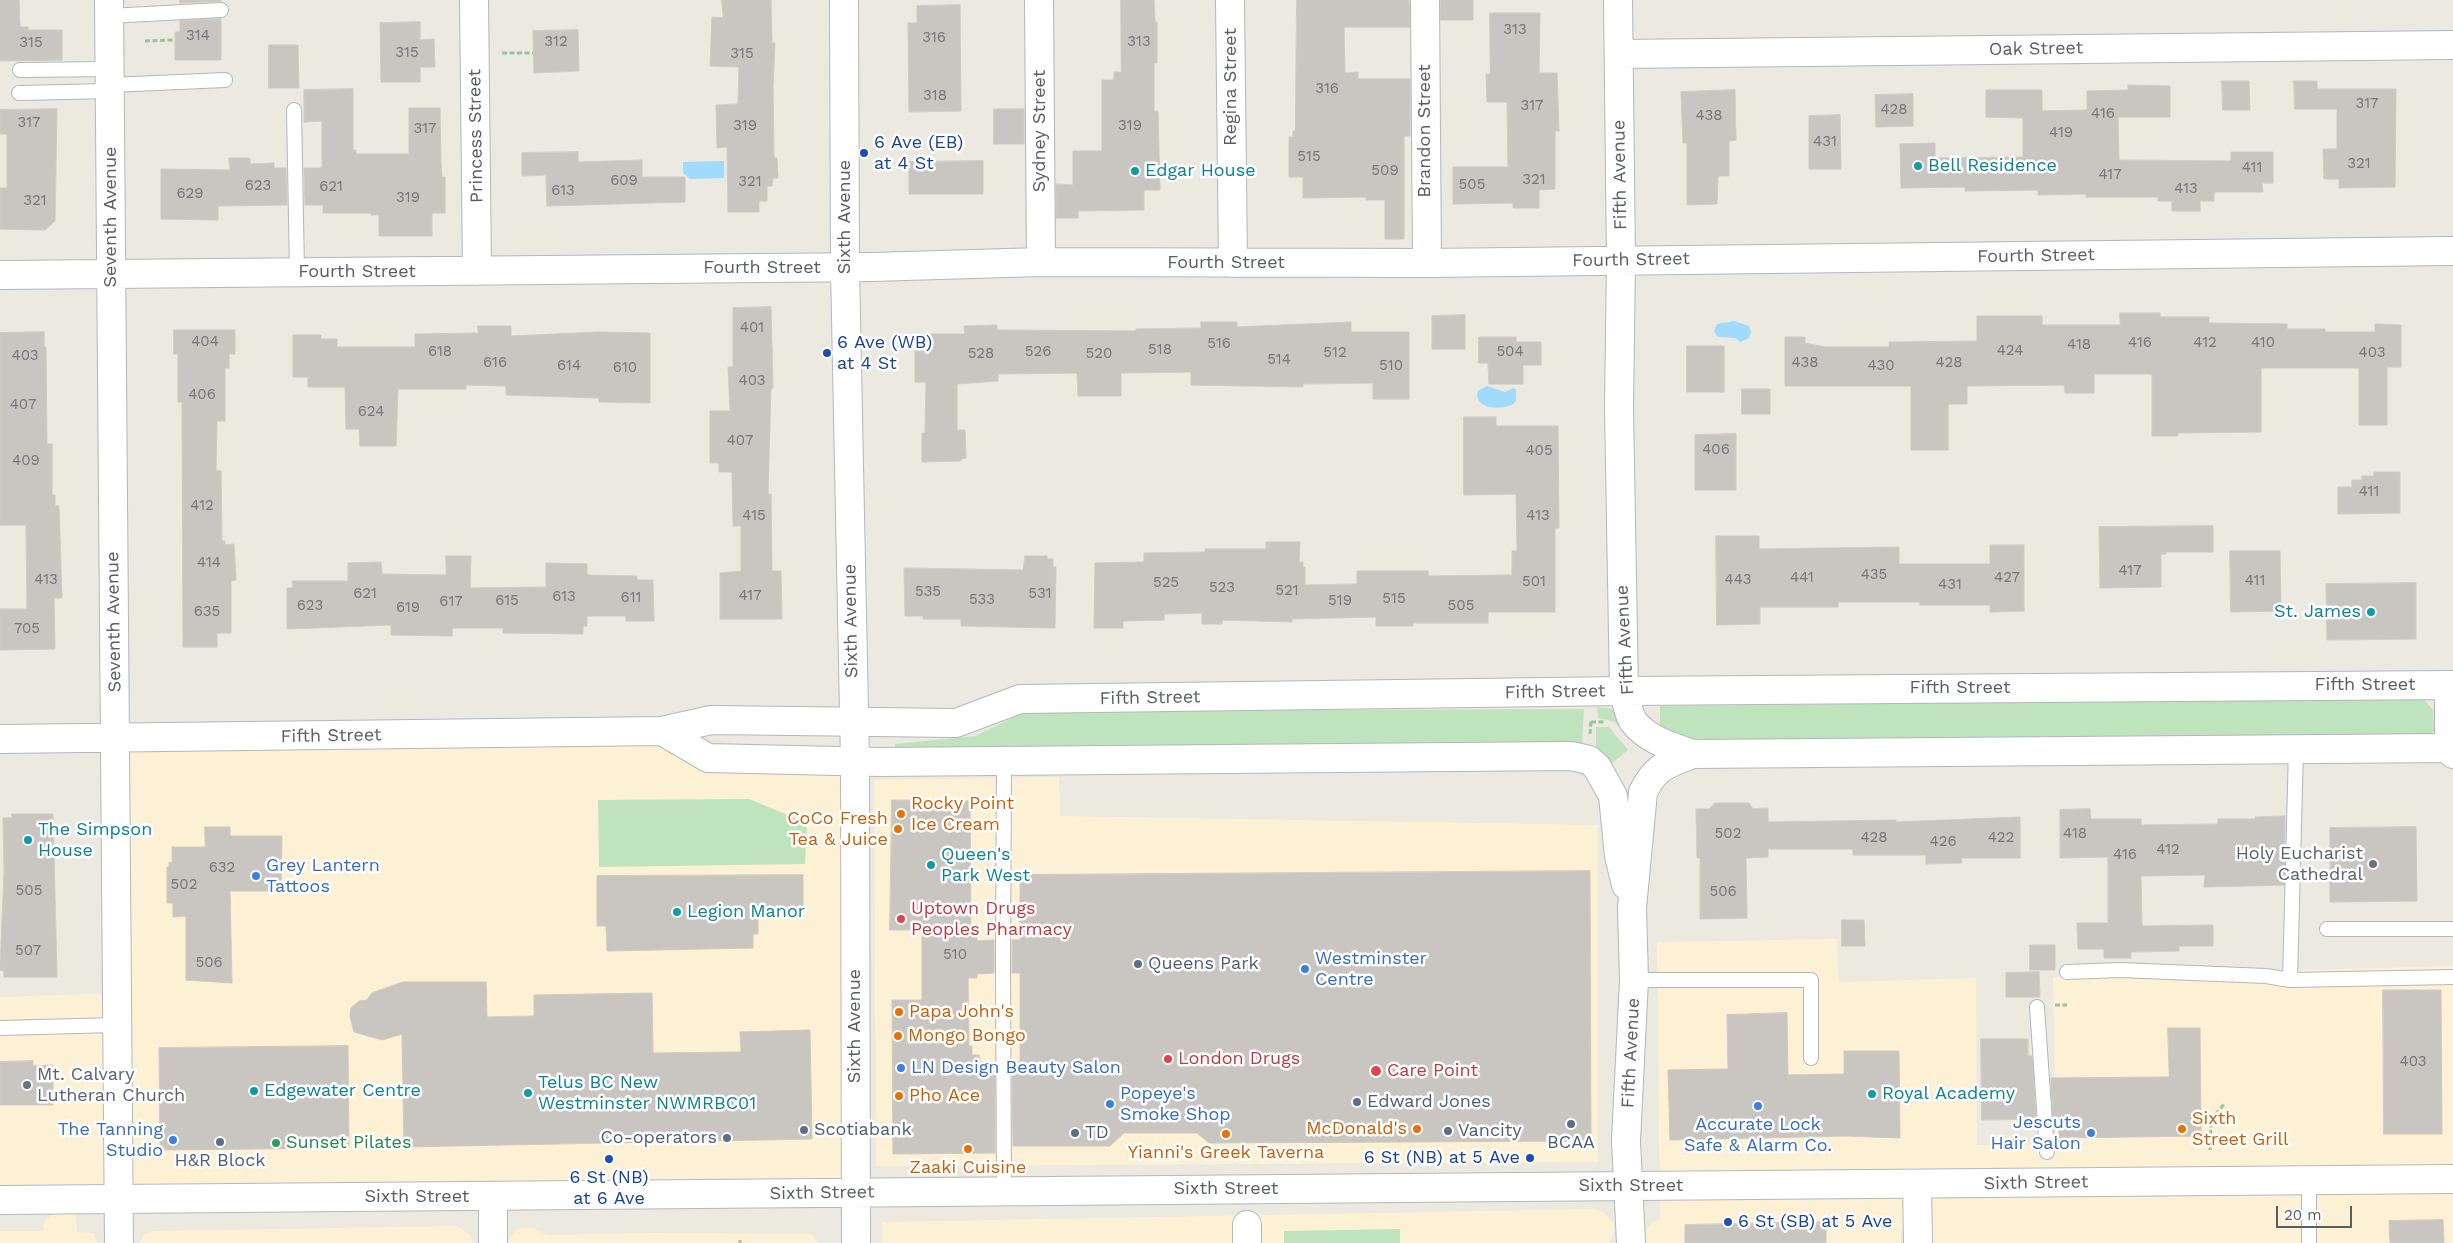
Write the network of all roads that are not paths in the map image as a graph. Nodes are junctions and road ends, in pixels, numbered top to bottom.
1 (474, 0) edge
2 (844, 0) edge
3 (1039, 0) edge
4 (1230, 0) edge
5 (1425, 0) edge
6 (1618, 0) edge
7 (109, 8) edge
8 (221, 10) dead end
9 (2453, 45) edge
10 (1619, 54) junction
11 (20, 70) dead end
12 (224, 80) dead end
13 (110, 81) junction
14 (19, 93) dead end
15 (294, 110) dead end
16 (2453, 251) edge
17 (1621, 260) junction
18 (1041, 262) junction
19 (1427, 263) junction
20 (1233, 264) junction
21 (845, 268) junction
22 (477, 271) junction
23 (296, 272) junction
24 (111, 273) junction
25 (0, 275) edge
26 (2453, 686) edge
27 (1624, 691) junction
28 (853, 723) junction
29 (662, 732) junction
30 (116, 738) junction
31 (0, 739) edge
32 (2296, 748) junction
33 (2451, 751) edge
34 (1693, 754) junction
35 (1004, 760) junction
36 (854, 761) junction
37 (1632, 908) junction
38 (2327, 929) dead end
39 (2453, 929) edge
40 (2067, 972) dead end
41 (2453, 977) edge
42 (1634, 980) junction
43 (2290, 980) junction
44 (2037, 1007) dead end
45 (116, 1025) junction
46 (0, 1028) edge
47 (1810, 1058) dead end
48 (2047, 1152) dead end
49 (2453, 1179) edge
50 (2309, 1181) junction
51 (1917, 1184) junction
52 (1628, 1186) junction
53 (1004, 1191) junction
54 (856, 1192) junction
55 (492, 1197) junction
56 (0, 1200) edge
57 (118, 1200) junction
58 (119, 1243) edge
59 (493, 1243) edge
60 (856, 1243) edge
61 (1631, 1243) edge
62 (1918, 1243) edge
63 (2309, 1243) edge

1 - 22 street, Princess Street
2 - 21 street, Sixth Avenue
3 - 18 street, Sydney Street
4 - 20 street, Regina Street
5 - 19 street, Brandon Street
6 - 10 street, Fifth Avenue
7 - 8 lane
7 - 13 street, Seventh Avenue
9 - 10 street, Oak Street
10 - 17 street, Fifth Avenue
11 - 13 lane
12 - 13 lane
13 - 14 lane
13 - 24 street, Seventh Avenue
15 - 23 lane
16 - 17 street, Fourth Street
17 - 19 street, Fourth Street
17 - 27 street, Fifth Avenue
18 - 20 street, Fourth Street
18 - 21 street, Fourth Street
19 - 20 street, Fourth Street
21 - 22 street, Fourth Street
21 - 28 street, Sixth Avenue
22 - 23 street, Fourth Street
23 - 24 street, Fourth Street
24 - 25 street, Fourth Street
24 - 30 street, Seventh Avenue
26 - 27 street, Fifth Street
26 - 33 street
27 - 28 street, Fifth Street
27 - 34 street, Fifth Avenue
28 - 29 street, Fifth Street
28 - 36 street, Sixth Avenue
29 - 30 street, Fifth Street
29 - 36 street
30 - 31 street, Fifth Street
30 - 45 street, Seventh Avenue
32 - 33 street
32 - 34 street
32 - 43 lane
34 - 37 street, Fifth Avenue
35 - 36 street
35 - 37 street
35 - 53 lane
36 - 54 street, Sixth Avenue
37 - 42 street, Fifth Avenue
38 - 39 lane
40 - 43 lane
41 - 43 lane
42 - 47 lane
42 - 52 street, Fifth Avenue
44 - 48 lane
45 - 46 lane
45 - 57 street, Seventh Avenue
49 - 50 street, Sixth Street
50 - 51 street, Sixth Street
50 - 63 lane
51 - 52 street, Sixth Street
51 - 62 street
52 - 53 street, Sixth Street
52 - 61 street, Fifth Avenue
53 - 54 street, Sixth Street
54 - 55 street, Sixth Street
54 - 60 street, Sixth Avenue
55 - 57 street, Sixth Street
55 - 59 street
56 - 57 street, Sixth Street
57 - 58 street, Seventh Avenue

